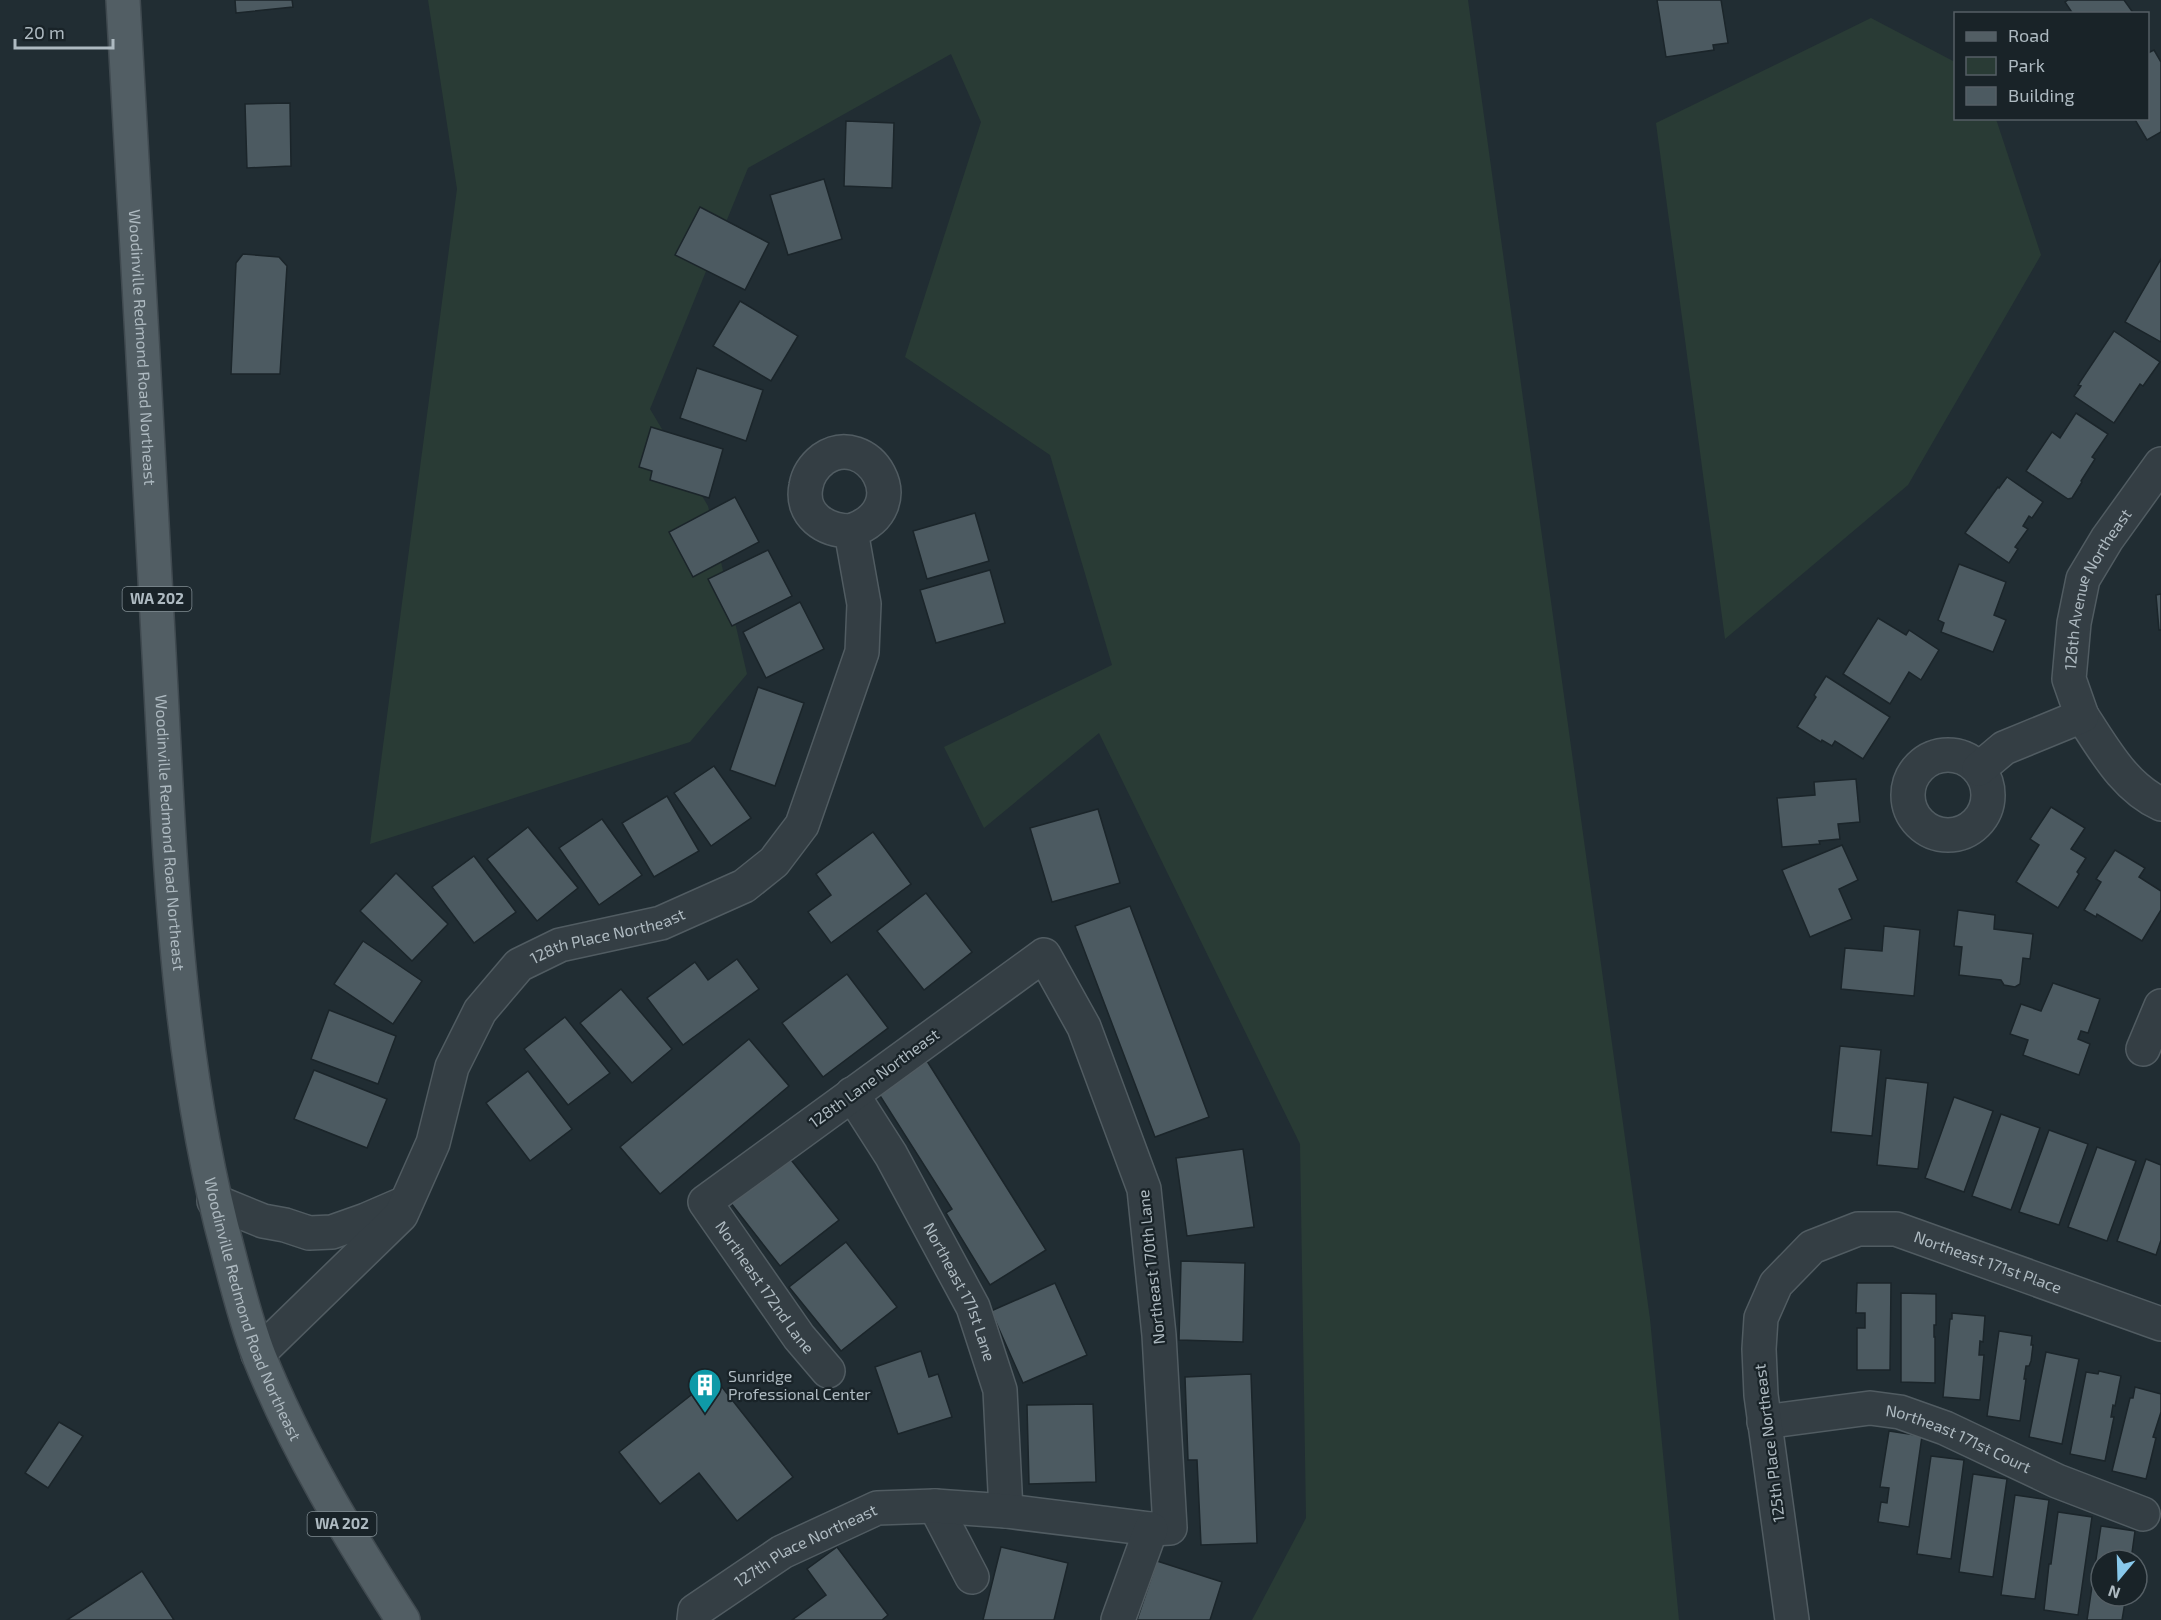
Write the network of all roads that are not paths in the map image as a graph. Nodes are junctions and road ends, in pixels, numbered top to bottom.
1 (123, 0) edge
2 (2161, 464) edge
3 (851, 531) dead end
4 (2082, 716) junction
5 (1979, 769) dead end
6 (2161, 804) edge
7 (1044, 955) joint
8 (2161, 1006) edge
9 (2143, 1049) dead end
10 (852, 1094) junction
11 (214, 1201) junction
12 (407, 1202) junction
13 (705, 1202) joint
14 (1812, 1247) joint
15 (2161, 1324) edge
16 (258, 1354) junction
17 (828, 1371) dead end
18 (1764, 1422) junction
19 (935, 1506) junction
20 (1006, 1511) junction
21 (2143, 1514) dead end
22 (1160, 1528) junction
23 (972, 1577) dead end
24 (403, 1620) edge
25 (694, 1620) edge
26 (1118, 1620) edge
27 (1792, 1620) edge

1 - 11 main road, Woodinville Redmond Road Northeast / WA 202
2 - 4 street, 126th Avenue Northeast
3 - 12 street, 128th Place Northeast
4 - 5 street
4 - 6 street, 126th Avenue Northeast
7 - 10 street, 128th Lane Northeast
7 - 22 street, Northeast 170th Lane
8 - 9 street
10 - 13 street, 128th Lane Northeast
10 - 20 street, Northeast 171st Lane
11 - 12 street
11 - 16 main road, Woodinville Redmond Road Northeast / WA 202
12 - 16 street, 128th Place Northeast
13 - 17 street, Northeast 172nd Lane
14 - 15 street, Northeast 171st Place
14 - 18 street, 125th Place Northeast
16 - 24 main road, Woodinville Redmond Road Northeast / WA 202
18 - 21 street, Northeast 171st Court
18 - 27 street, 125th Place Northeast
19 - 20 street, 127th Place Northeast
19 - 23 street
19 - 25 street, 127th Place Northeast
20 - 22 street, 127th Place Northeast
22 - 26 street

